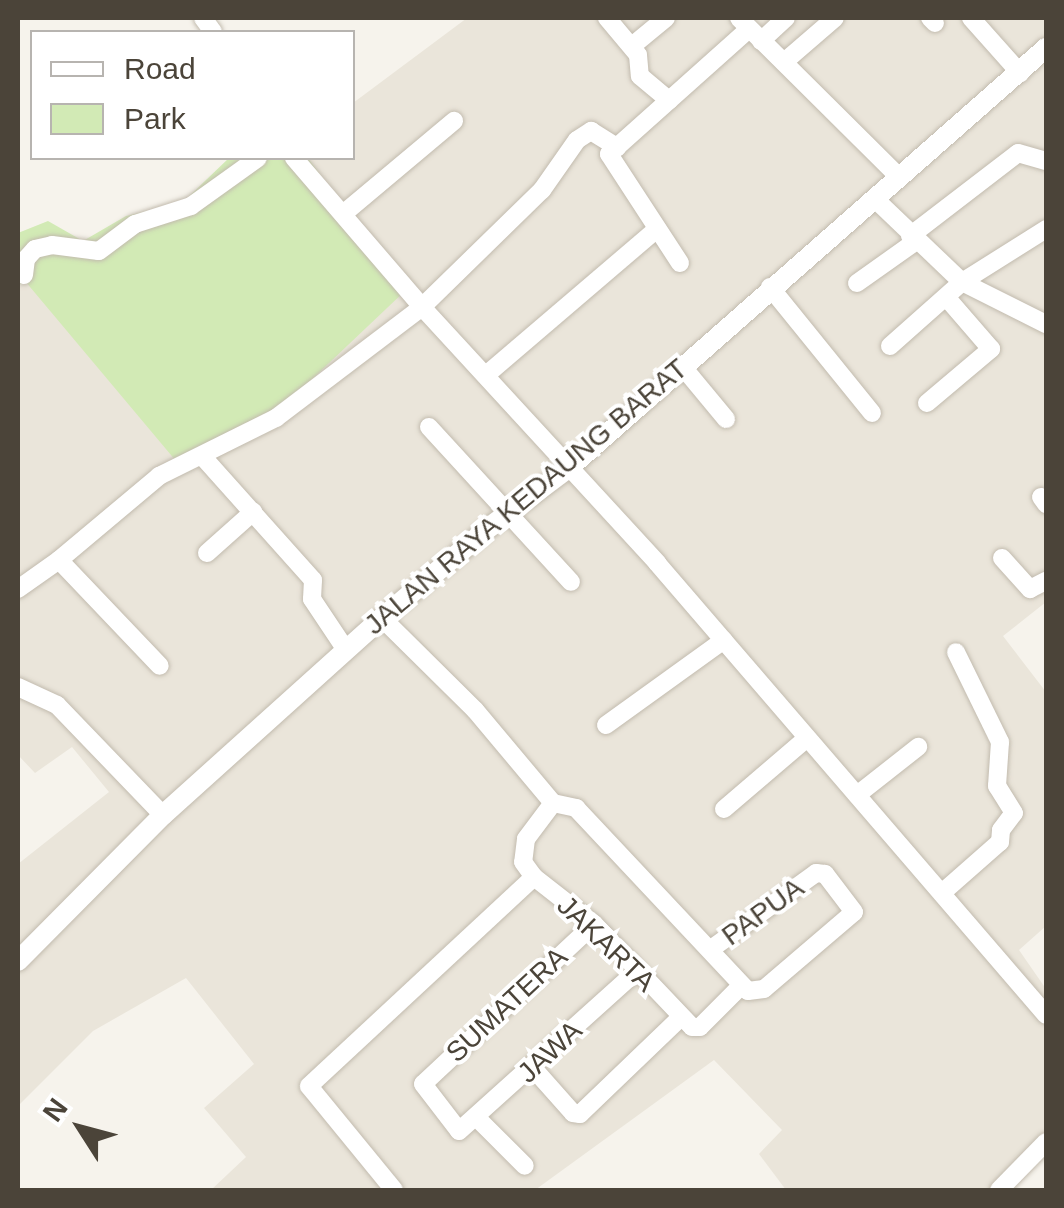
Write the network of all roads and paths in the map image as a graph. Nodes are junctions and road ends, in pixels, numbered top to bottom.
1 (607, 18) edge
2 (666, 18) edge
3 (786, 18) edge
4 (836, 18) edge
5 (972, 18) edge
6 (750, 29) edge
7 (632, 46) junction
8 (1046, 48) edge
9 (784, 62) junction
10 (1020, 73) junction
11 (669, 100) junction
12 (454, 121) dead end
13 (616, 147) junction
14 (255, 160) edge
15 (296, 160) edge
16 (1046, 161) edge
17 (899, 177) junction
18 (874, 199) junction
19 (343, 214) junction
20 (657, 229) junction
21 (1046, 229) edge
22 (913, 238) junction
23 (680, 264) dead end
24 (24, 275) dead end
25 (962, 282) junction
26 (857, 283) dead end
27 (770, 287) junction
28 (947, 298) junction
29 (422, 307) junction
30 (1045, 321) edge
31 (890, 346) dead end
32 (682, 366) junction
33 (486, 375) junction
34 (927, 403) dead end
35 (872, 413) dead end
36 (726, 419) dead end
37 (429, 427) dead end
38 (204, 456) junction
39 (571, 466) junction
40 (253, 512) junction
41 (507, 513) junction
42 (207, 553) dead end
43 (1002, 558) dead end
44 (59, 560) junction
45 (572, 582) dead end
46 (1046, 582) edge
47 (18, 589) edge
48 (382, 618) junction
49 (724, 640) junction
50 (346, 650) junction
51 (956, 652) dead end
52 (160, 666) dead end
53 (18, 687) edge
54 (606, 726) dead end
55 (807, 738) junction
56 (918, 747) dead end
57 (857, 795) junction
58 (553, 803) junction
59 (724, 809) dead end
60 (163, 815) junction
61 (534, 878) junction
62 (943, 892) junction
63 (594, 924) junction
64 (711, 949) junction
65 (18, 961) edge
66 (638, 970) junction
67 (741, 986) junction
68 (1046, 1015) edge
69 (681, 1017) junction
70 (533, 1068) junction
71 (478, 1119) junction
72 (462, 1132) joint
73 (1046, 1142) edge
74 (526, 1166) dead end
75 (394, 1190) edge
76 (999, 1190) edge

1 - 7 street
2 - 7 street
3 - 6 street
4 - 9 street
5 - 10 street
6 - 9 street
6 - 11 street
7 - 11 street
8 - 10 street, JALAN RAYA KEDAUNG BARAT
9 - 17 street
10 - 17 street, JALAN RAYA KEDAUNG BARAT
11 - 13 street
12 - 19 street
13 - 20 street
13 - 29 street
14 - 24 street
15 - 19 street
16 - 22 street
17 - 18 street, JALAN RAYA KEDAUNG BARAT
18 - 22 street
18 - 27 street, JALAN RAYA KEDAUNG BARAT
19 - 29 street
20 - 23 street
20 - 33 street
21 - 25 street
22 - 25 street
22 - 26 street
25 - 28 street
25 - 30 street
27 - 32 street, JALAN RAYA KEDAUNG BARAT
27 - 35 street
28 - 31 street
28 - 34 street
29 - 33 street
29 - 38 street
32 - 36 street
32 - 39 street, JALAN RAYA KEDAUNG BARAT
33 - 39 street
37 - 41 street
38 - 40 street
38 - 44 street
39 - 41 street, JALAN RAYA KEDAUNG BARAT
39 - 49 street
40 - 42 street
40 - 50 street
41 - 45 street
41 - 48 street, JALAN RAYA KEDAUNG BARAT
43 - 46 street
44 - 47 street
44 - 52 street
48 - 50 street, JALAN RAYA KEDAUNG BARAT
48 - 58 street
49 - 54 street
49 - 55 street
50 - 60 street, JALAN RAYA KEDAUNG BARAT
51 - 62 street
53 - 60 street
55 - 57 street
55 - 59 street
56 - 57 street
57 - 62 street
58 - 61 street, JAKARTA
58 - 64 street
60 - 65 street, JALAN RAYA KEDAUNG BARAT
61 - 63 street, JAKARTA
61 - 75 street
62 - 68 street
63 - 66 street, JAKARTA
63 - 72 street, SUMATERA
64 - 67 street
64 - 67 street, PAPUA
66 - 69 street, JAKARTA
66 - 70 street, JAWA
67 - 69 street
69 - 70 street
70 - 71 street, JAWA
71 - 72 street, JAWA
71 - 74 street
73 - 76 street

